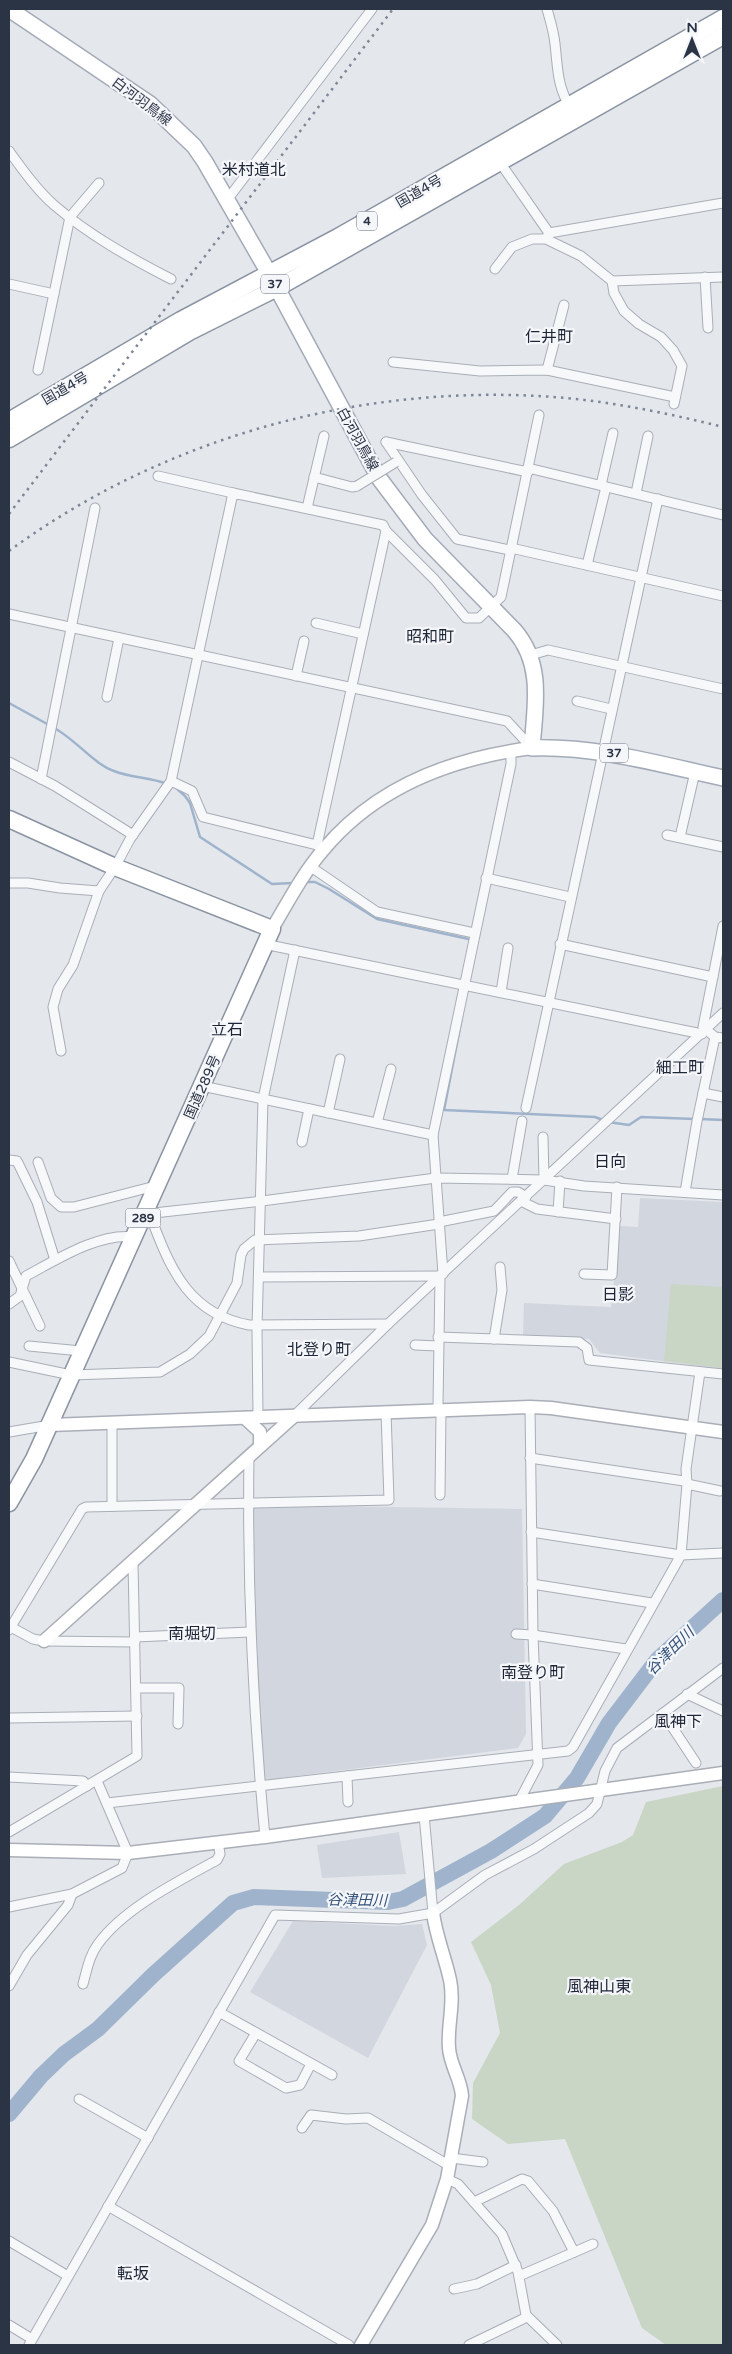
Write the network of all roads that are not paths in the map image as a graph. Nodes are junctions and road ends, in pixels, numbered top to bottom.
1 (9, 9) edge
2 (372, 9) edge
3 (548, 9) edge
4 (723, 18) edge
5 (723, 36) edge
6 (572, 112) junction
7 (9, 151) edge
8 (499, 160) junction
9 (99, 183) dead end
10 (227, 200) junction
11 (723, 203) edge
12 (70, 217) junction
13 (547, 236) junction
14 (495, 269) dead end
15 (705, 277) junction
16 (723, 277) edge
17 (171, 279) dead end
18 (274, 281) junction
19 (612, 281) junction
20 (9, 284) edge
21 (54, 294) junction
22 (564, 305) dead end
23 (708, 328) dead end
24 (393, 362) dead end
25 (38, 370) dead end
26 (547, 370) junction
27 (539, 415) dead end
28 (9, 421) edge
29 (613, 433) dead end
30 (324, 436) dead end
31 (648, 436) dead end
32 (9, 439) edge
33 (397, 461) junction
34 (528, 470) junction
35 (158, 476) dead end
36 (314, 477) junction
37 (604, 486) junction
38 (233, 493) junction
39 (636, 493) junction
40 (658, 498) junction
41 (95, 508) dead end
42 (307, 508) junction
43 (723, 513) edge
44 (386, 531) junction
45 (510, 549) junction
46 (587, 565) junction
47 (639, 577) junction
48 (723, 596) edge
49 (490, 608) junction
50 (9, 614) edge
51 (316, 623) dead end
52 (71, 628) junction
53 (363, 634) junction
54 (119, 638) junction
55 (304, 641) dead end
56 (199, 655) junction
57 (531, 655) junction
58 (620, 667) junction
59 (296, 676) junction
60 (351, 688) junction
61 (723, 689) edge
62 (107, 697) dead end
63 (577, 702) dead end
64 (611, 709) junction
65 (532, 748) junction
66 (511, 750) junction
67 (602, 751) junction
68 (9, 762) edge
69 (695, 772) junction
70 (723, 778) edge
71 (41, 779) junction
72 (171, 781) junction
73 (9, 819) edge
74 (133, 835) junction
75 (667, 835) dead end
76 (680, 836) junction
77 (320, 847) junction
78 (723, 847) edge
79 (115, 867) junction
80 (311, 867) junction
81 (486, 878) junction
82 (9, 883) edge
83 (99, 891) junction
84 (570, 897) junction
85 (723, 928) edge
86 (474, 933) junction
87 (268, 936) junction
88 (560, 944) junction
89 (508, 948) dead end
90 (295, 950) junction
91 (713, 977) junction
92 (464, 985) junction
93 (501, 992) junction
94 (548, 1002) junction
95 (723, 1013) edge
96 (704, 1032) junction
97 (719, 1037) edge
98 (60, 1051) dead end
99 (340, 1059) dead end
100 (391, 1069) dead end
101 (202, 1086) junction
102 (703, 1093) junction
103 (723, 1096) edge
104 (263, 1099) junction
105 (526, 1108) dead end
106 (309, 1109) junction
107 (328, 1113) junction
108 (522, 1121) dead end
109 (377, 1123) junction
110 (433, 1135) junction
111 (543, 1137) dead end
112 (302, 1142) dead end
113 (9, 1160) edge
114 (38, 1162) dead end
115 (436, 1178) junction
116 (512, 1179) junction
117 (544, 1180) junction
118 (560, 1181) junction
119 (159, 1185) junction
120 (617, 1188) junction
121 (685, 1192) junction
122 (723, 1195) edge
123 (524, 1199) junction
124 (262, 1202) junction
125 (558, 1212) junction
126 (143, 1218) junction
127 (616, 1219) junction
128 (439, 1223) junction
129 (134, 1237) junction
130 (261, 1239) junction
131 (55, 1260) junction
132 (9, 1262) edge
133 (500, 1267) dead end
134 (584, 1274) dead end
135 (441, 1275) junction
136 (259, 1277) junction
137 (23, 1286) junction
138 (9, 1304) edge
139 (218, 1315) junction
140 (388, 1324) junction
141 (258, 1325) junction
142 (40, 1326) dead end
143 (494, 1339) junction
144 (438, 1342) junction
145 (415, 1345) dead end
146 (29, 1346) dead end
147 (81, 1351) junction
148 (9, 1362) edge
149 (700, 1372) junction
150 (723, 1374) edge
151 (71, 1375) junction
152 (530, 1407) junction
153 (441, 1411) junction
154 (386, 1412) junction
155 (294, 1416) junction
156 (251, 1417) junction
157 (112, 1423) junction
158 (50, 1425) junction
159 (692, 1428) junction
160 (9, 1432) edge
161 (723, 1432) edge
162 (260, 1445) junction
163 (249, 1455) junction
164 (530, 1458) junction
165 (687, 1484) junction
166 (720, 1490) dead end
167 (440, 1495) dead end
168 (9, 1503) edge
169 (248, 1503) junction
170 (197, 1504) junction
171 (112, 1506) junction
172 (531, 1532) junction
173 (723, 1553) edge
174 (681, 1555) junction
175 (133, 1563) junction
176 (532, 1584) junction
177 (652, 1604) junction
178 (9, 1628) edge
179 (250, 1632) junction
180 (516, 1634) dead end
181 (533, 1635) junction
182 (135, 1640) junction
183 (44, 1642) junction
184 (626, 1649) junction
185 (723, 1668) edge
186 (136, 1688) junction
187 (688, 1694) junction
188 (723, 1711) edge
189 (663, 1713) junction
190 (137, 1716) junction
191 (9, 1718) edge
192 (178, 1724) dead end
193 (538, 1754) junction
194 (696, 1763) dead end
195 (723, 1774) edge
196 (347, 1776) junction
197 (9, 1777) edge
198 (97, 1781) junction
199 (86, 1786) junction
200 (260, 1786) junction
201 (595, 1792) junction
202 (348, 1802) dead end
203 (524, 1802) junction
204 (108, 1803) junction
205 (424, 1815) junction
206 (9, 1832) edge
207 (265, 1837) junction
208 (218, 1842) junction
209 (9, 1850) edge
210 (128, 1852) junction
211 (72, 1894) junction
212 (9, 1907) edge
213 (432, 1908) junction
214 (83, 1984) dead end
215 (9, 1986) edge
216 (219, 2012) junction
217 (256, 2033) junction
218 (311, 2064) junction
219 (332, 2075) dead end
220 (79, 2099) dead end
221 (302, 2128) dead end
222 (148, 2138) junction
223 (483, 2162) dead end
224 (449, 2168) junction
225 (474, 2202) junction
226 (108, 2206) junction
227 (9, 2241) edge
228 (593, 2244) dead end
229 (574, 2252) junction
230 (516, 2265) junction
231 (68, 2276) junction
232 (519, 2276) junction
233 (454, 2289) dead end
234 (527, 2317) junction
235 (9, 2325) edge
236 (31, 2342) edge
237 (349, 2345) edge
238 (361, 2345) edge
239 (469, 2345) edge
240 (557, 2345) edge

1 - 10 main road, 白河羽鳥線 / 37
2 - 10 street
3 - 6 street
4 - 6 highway, 国道4号 / 4
5 - 6 highway, 国道4号 / 4
6 - 8 highway, 国道4号 / 4
6 - 18 highway, 国道4号 / 4
7 - 12 street
8 - 13 street
8 - 18 highway, 国道4号 / 4
9 - 12 street
10 - 18 main road, 白河羽鳥線 / 37
11 - 13 street
12 - 17 street
12 - 21 street
13 - 14 street
13 - 19 street
15 - 16 street
15 - 19 street
15 - 23 street
18 - 28 highway, 国道4号 / 4
18 - 32 highway, 国道4号 / 4
18 - 49 main road, 白河羽鳥線 / 37
19 - 26 street
20 - 21 street
21 - 25 street
22 - 26 street
24 - 26 street
27 - 34 street
29 - 37 street
30 - 36 street
31 - 39 street
33 - 34 street
33 - 36 street, bridge
33 - 45 street
34 - 37 street
34 - 45 street
35 - 38 street
36 - 42 street
37 - 39 street
37 - 46 street
38 - 42 street
38 - 56 street
39 - 40 street
40 - 43 street
40 - 47 street
41 - 52 street
42 - 44 street
44 - 49 street
44 - 53 street
45 - 46 street
45 - 49 street
46 - 47 street
47 - 48 street
47 - 58 street
49 - 57 main road, 白河羽鳥線 / 37
50 - 52 street
51 - 53 street
52 - 54 street
52 - 71 street
53 - 60 street
54 - 56 street
54 - 62 street
55 - 59 street
56 - 59 street
56 - 72 street
57 - 58 street
57 - 65 main road, 白河羽鳥線 / 37
58 - 61 street
58 - 64 street
59 - 60 street
60 - 65 street
60 - 77 street
63 - 64 street
64 - 67 street
65 - 66 street
65 - 67 main road, 37
66 - 77 street
66 - 81 street
67 - 69 main road, 37
67 - 84 street
68 - 71 street
69 - 70 main road, 37
69 - 76 street
71 - 74 street
72 - 74 street
72 - 77 street
73 - 79 highway
74 - 79 street
75 - 76 street
76 - 78 street
77 - 80 street
79 - 83 street
79 - 87 highway
80 - 86 street
80 - 87 street
81 - 84 street
81 - 86 street
82 - 83 street
83 - 98 street
84 - 88 street
85 - 91 street
86 - 92 street
87 - 90 street
87 - 101 highway, 国道289号 / 289
88 - 91 street
88 - 94 street
89 - 93 street
90 - 92 street
90 - 104 street
91 - 96 street
92 - 93 street
92 - 110 street
93 - 94 street
94 - 96 street
94 - 105 street
95 - 96 street
96 - 97 street
96 - 117 street
97 - 102 street
99 - 107 street
100 - 109 street
101 - 104 street
101 - 119 highway, 国道289号 / 289
102 - 103 street
102 - 121 street
104 - 106 street
104 - 124 street
106 - 107 street
106 - 112 street
107 - 109 street
108 - 116 street
109 - 110 street
110 - 115 street
111 - 117 street
113 - 131 street
114 - 119 street
115 - 116 street
115 - 124 street
115 - 128 street
116 - 117 street
117 - 118 street
117 - 123 street
118 - 120 street
118 - 125 street
119 - 126 highway, 国道289号 / 289
120 - 121 street
120 - 127 street
121 - 122 street
123 - 125 street
123 - 128 street
123 - 135 street
124 - 126 street
124 - 130 street
125 - 127 street
126 - 129 highway, 国道289号 / 289
126 - 139 street
127 - 134 street
128 - 130 street
128 - 135 street
129 - 131 street
129 - 147 highway, 国道289号 / 289
130 - 136 street
130 - 139 street
131 - 137 street
132 - 137 street
133 - 143 street
135 - 136 street
135 - 140 street
135 - 144 street
136 - 141 street
137 - 138 street
137 - 142 street
139 - 141 street
139 - 151 street
140 - 141 street
140 - 155 street
141 - 156 street
143 - 144 street
143 - 149 street
144 - 145 street
144 - 153 street
146 - 147 street
147 - 151 highway, 国道289号 / 289
148 - 151 street
149 - 150 street
149 - 159 street
151 - 158 highway, 国道289号 / 289
152 - 153 street
152 - 159 street
152 - 164 street
153 - 154 street
153 - 167 street
154 - 155 street
154 - 169 street
155 - 156 street
155 - 162 street
156 - 157 street
156 - 162 street
157 - 158 street
157 - 171 street
158 - 160 street
158 - 168 highway, 国道289号 / 289
159 - 161 street
159 - 165 street
162 - 163 street
163 - 169 street
163 - 170 street
164 - 165 street
164 - 172 street
165 - 166 street
165 - 174 street
169 - 170 street
169 - 179 street
170 - 171 street
170 - 175 street
171 - 178 street
172 - 174 street
172 - 176 street
173 - 174 street
174 - 177 street
175 - 182 street
175 - 183 street
176 - 177 street
176 - 181 street
177 - 184 street
178 - 183 street
179 - 182 street
179 - 200 street
180 - 181 street
181 - 184 street
181 - 193 street
182 - 183 street
182 - 186 street
184 - 193 street
185 - 187 street
186 - 190 street
186 - 192 street
187 - 188 street
187 - 189 street
189 - 194 street
189 - 201 street
190 - 191 street
190 - 198 street
193 - 196 street
193 - 203 street
195 - 201 street
196 - 200 street
196 - 202 street
197 - 199 street
198 - 199 street
198 - 204 street
199 - 206 street
200 - 204 street
200 - 207 street
201 - 203 street
201 - 213 street
203 - 205 street
204 - 210 street
205 - 207 street
205 - 213 street
207 - 208 street
208 - 210 street
208 - 214 street
209 - 210 street
210 - 211 street
211 - 212 street
211 - 215 street
213 - 216 street
213 - 224 street
216 - 217 street
216 - 222 street
217 - 218 street
217 - 218 street
218 - 219 street
220 - 222 street
221 - 224 street
222 - 226 street
223 - 224 street
224 - 225 street
224 - 238 street
225 - 229 street
225 - 230 street
226 - 231 street
226 - 237 street
227 - 231 street
228 - 229 street
229 - 232 street
230 - 232 street
230 - 233 street
231 - 236 street
232 - 234 street
234 - 239 street
234 - 240 street
235 - 236 street

